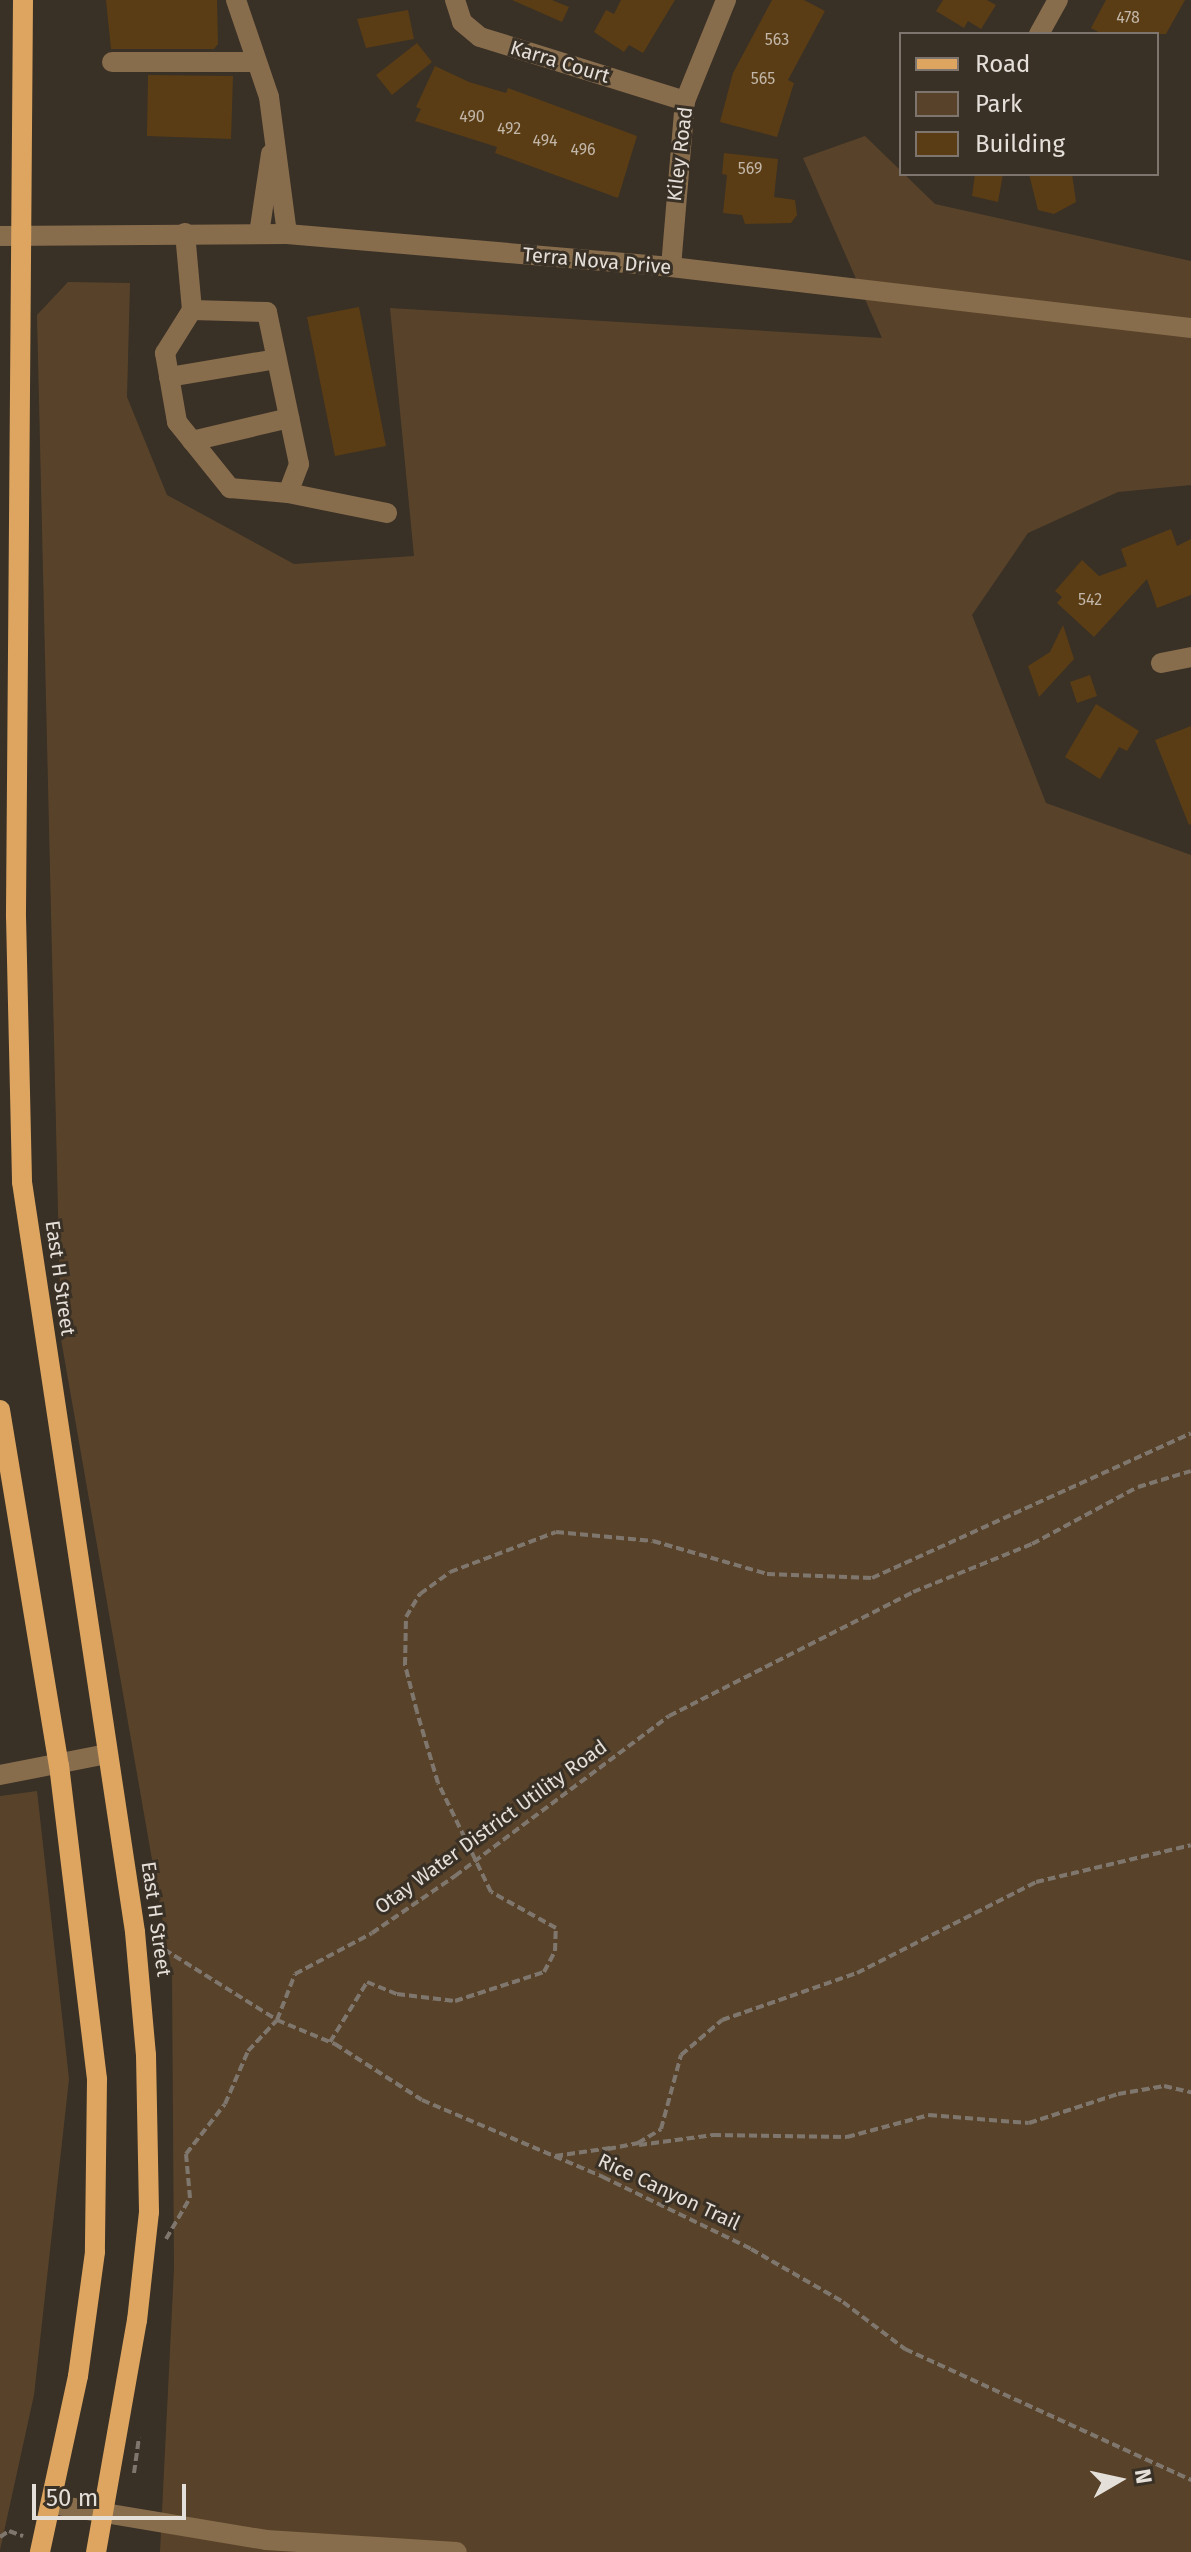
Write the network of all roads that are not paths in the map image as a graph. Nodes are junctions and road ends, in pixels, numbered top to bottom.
1 (23, 0) edge
2 (236, 0) edge
3 (455, 0) edge
4 (726, 0) edge
5 (1058, 0) edge
6 (1040, 32) edge
7 (112, 62) dead end
8 (255, 62) junction
9 (685, 101) junction
10 (275, 127) junction
11 (185, 233) junction
12 (259, 234) junction
13 (287, 234) junction
14 (0, 236) edge
15 (21, 237) junction
16 (671, 267) junction
17 (192, 310) junction
18 (1191, 328) edge
19 (277, 359) junction
20 (169, 377) junction
21 (289, 418) junction
22 (192, 441) junction
23 (288, 493) junction
24 (387, 513) dead end
25 (1191, 657) edge
26 (1161, 663) dead end
27 (1, 1418) edge
28 (3, 1452) edge
29 (107, 1754) junction
30 (59, 1765) junction
31 (0, 1775) edge
32 (51, 2504) junction
33 (104, 2510) junction
34 (41, 2548) edge
35 (96, 2552) edge
36 (457, 2552) edge

1 - 15 main road, East H Street
2 - 8 street
3 - 9 street, Karra Court
4 - 9 street, Kiley Road
5 - 6 street
7 - 8 street
8 - 10 street
9 - 16 street, Kiley Road
10 - 12 street
10 - 13 street
11 - 12 street, Terra Nova Drive
11 - 15 street, Terra Nova Drive
11 - 17 street
12 - 13 street, Terra Nova Drive
13 - 16 street, Terra Nova Drive
14 - 15 street, Terra Nova Drive
15 - 29 main road, East H Street
16 - 18 street, Terra Nova Drive
17 - 19 street
17 - 20 street
19 - 20 street
19 - 21 street
20 - 22 street
21 - 22 street
21 - 23 street
22 - 23 street
23 - 24 street
25 - 26 street
27 - 28 main road
28 - 30 main road
29 - 30 street
29 - 33 main road, East H Street
30 - 31 street
30 - 32 main road
32 - 33 street
32 - 34 main road
33 - 35 main road, East H Street
33 - 36 street

